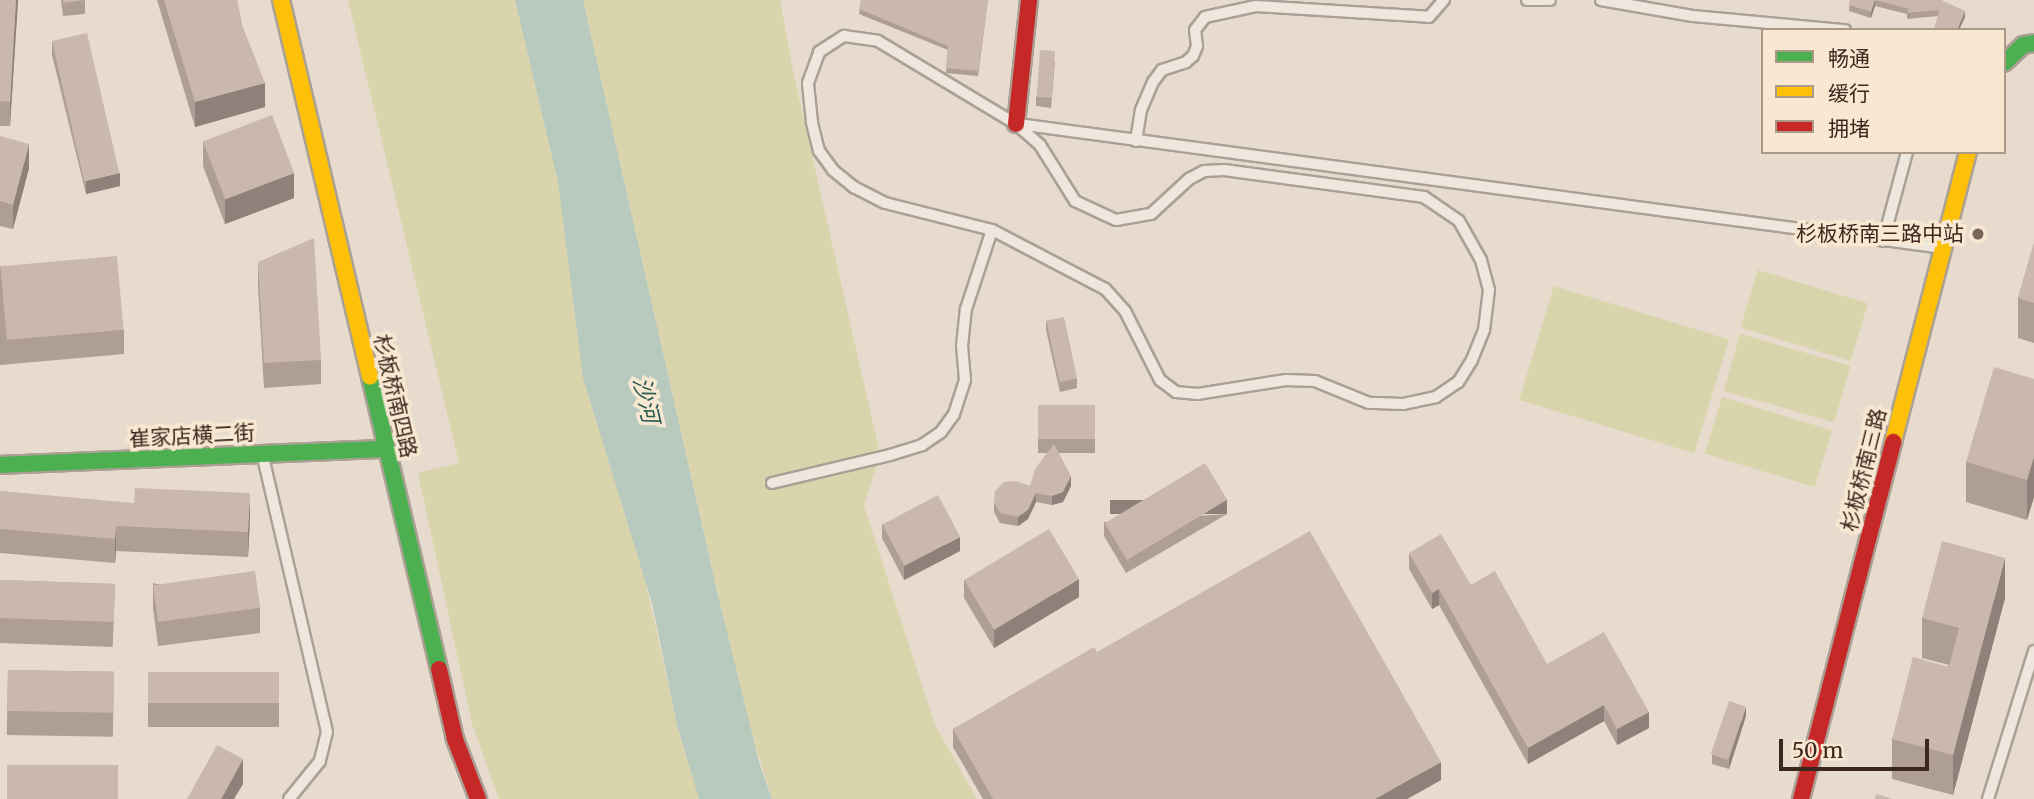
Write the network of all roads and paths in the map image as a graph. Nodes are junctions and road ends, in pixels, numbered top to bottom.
1 (281, 0) edge
2 (1029, 0) edge
3 (1444, 0) edge
4 (1527, 0) edge
5 (1550, 0) edge
6 (1601, 0) edge
7 (1823, 28) edge
8 (2034, 43) edge
9 (2006, 61) edge
10 (1016, 124) junction
11 (1136, 141) junction
12 (1906, 154) edge
13 (1967, 154) edge
14 (992, 230) junction
15 (1883, 241) junction
16 (1942, 248) junction
17 (386, 449) junction
18 (262, 453) junction
19 (0, 465) edge
20 (772, 483) dead end
21 (2034, 651) edge
22 (289, 799) edge
23 (478, 799) edge
24 (1801, 799) edge
25 (1988, 799) edge

1 - 17 street, 杉板桥南四路
2 - 10 street
3 - 11 lane
4 - 5 lane
6 - 7 lane
8 - 9 street
10 - 11 lane
10 - 14 lane
10 - 14 lane
11 - 15 lane
12 - 15 lane
13 - 16 street, 杉板桥南三路
14 - 20 lane
15 - 16 lane
16 - 24 street, 杉板桥南三路
17 - 18 street, 崔家店横二街
17 - 23 street, 杉板桥南四路
18 - 19 street, 崔家店横二街
18 - 22 lane
21 - 25 lane

